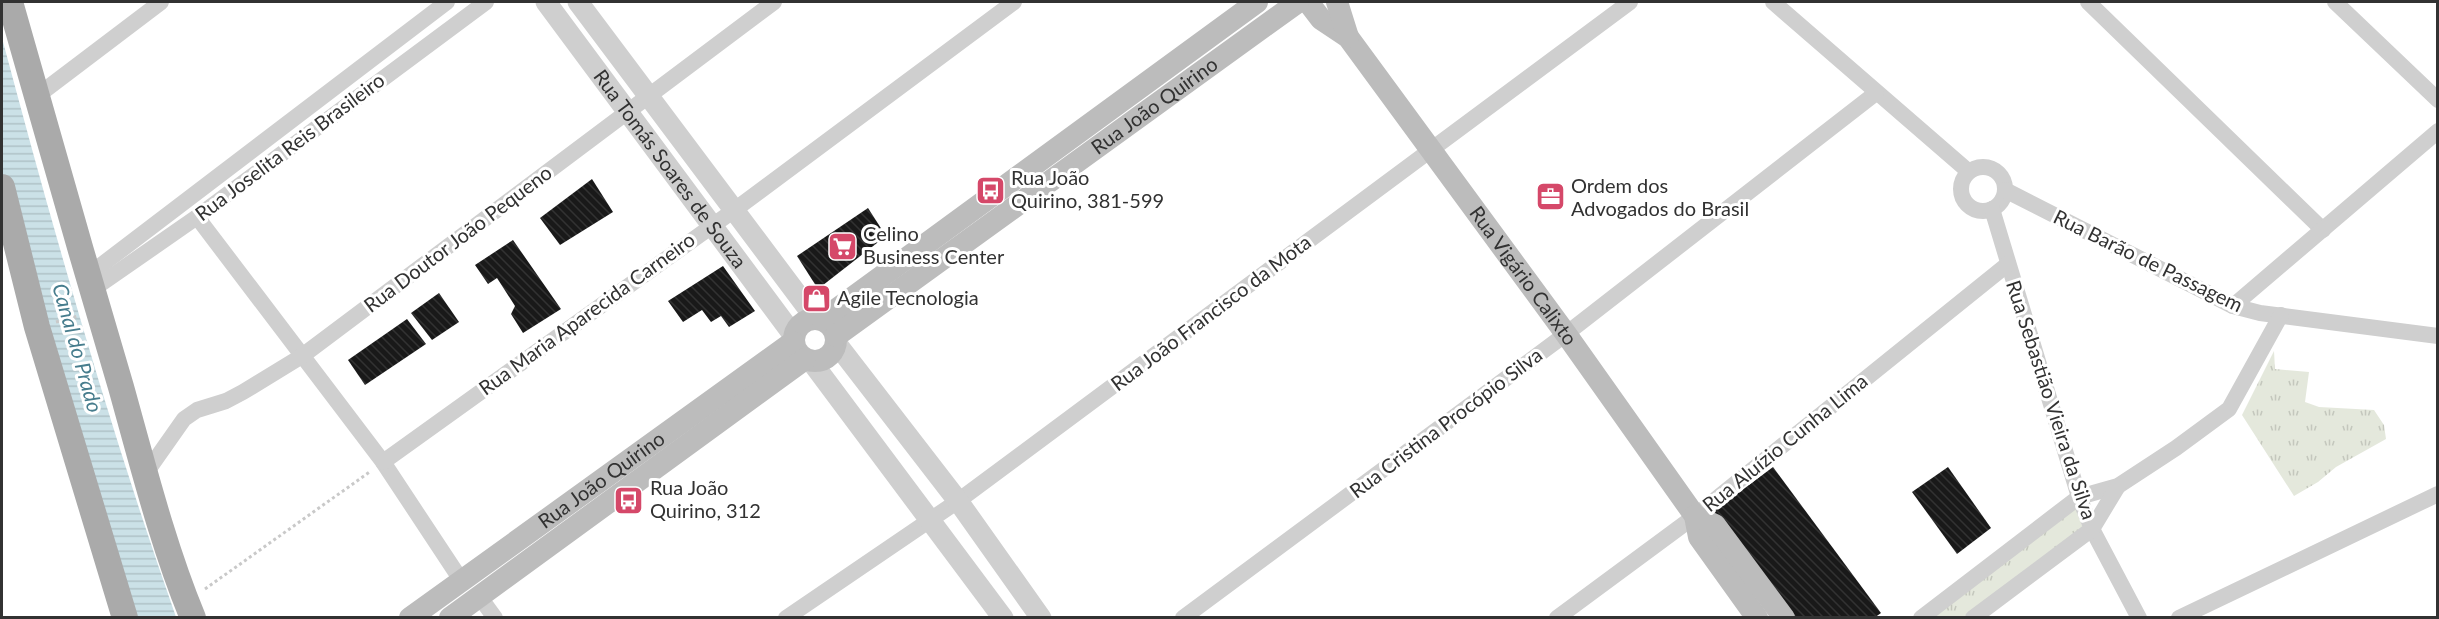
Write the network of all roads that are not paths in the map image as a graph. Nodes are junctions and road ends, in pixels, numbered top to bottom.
1 (10, 2) edge
2 (161, 2) edge
3 (447, 2) edge
4 (486, 2) edge
5 (546, 2) edge
6 (578, 2) edge
7 (774, 2) edge
8 (1014, 2) edge
9 (1257, 2) edge
10 (1298, 2) edge
11 (1308, 2) edge
12 (1337, 2) edge
13 (1630, 2) edge
14 (1773, 2) edge
15 (2088, 2) edge
16 (2335, 2) edge
17 (1348, 37) junction
18 (1876, 93) junction
19 (37, 96) junction
20 (649, 96) junction
21 (2438, 100) edge
22 (627, 112) junction
23 (2438, 131) edge
24 (1431, 149) junction
25 (1968, 171) junction
26 (2, 187) edge
27 (2005, 190) junction
28 (1992, 209) junction
29 (733, 211) junction
30 (197, 217) junction
31 (712, 225) junction
32 (2323, 230) junction
33 (10, 257) edge
34 (2008, 264) junction
35 (90, 283) junction
36 (2233, 306) junction
37 (2280, 315) junction
38 (827, 329) junction
39 (1566, 334) junction
40 (2438, 336) edge
41 (801, 350) junction
42 (302, 356) junction
43 (383, 462) junction
44 (146, 473) junction
45 (2118, 486) junction
46 (2438, 494) edge
47 (2079, 497) junction
48 (958, 501) junction
49 (1695, 516) junction
50 (930, 520) junction
51 (2092, 529) junction
52 (461, 580) junction
53 (479, 596) junction
54 (190, 610) edge
55 (125, 618) edge
56 (410, 618) edge
57 (450, 618) edge
58 (495, 618) edge
59 (786, 618) edge
60 (1003, 618) edge
61 (1041, 618) edge
62 (1183, 618) edge
63 (1557, 618) edge
64 (1757, 618) edge
65 (1784, 618) edge
66 (1921, 618) edge
67 (1973, 618) edge
68 (2139, 618) edge
69 (2178, 618) edge

1 - 19 main road
2 - 19 street
3 - 35 street, Rua Joselita Reis Brasileiro
4 - 30 street, Rua Joselita Reis Brasileiro
5 - 22 street, Rua Tomás Soares de Souza
6 - 20 street, Rua Tomás Soares de Souza
7 - 20 street, Rua Doutor João Pequeno
8 - 29 street, Rua Maria Aparecida Carneiro
9 - 38 main road, Rua João Quirino
10 - 38 main road, Rua João Quirino
11 - 17 main road, Rua Vigário Calixto
12 - 17 main road, Rua Vigário Calixto
13 - 24 street, Rua João Francisco da Mota
14 - 18 street
15 - 32 street
16 - 21 street
17 - 24 main road, Rua Vigário Calixto
18 - 25 street
18 - 39 street, Rua Cristina Procópio Silva
19 - 35 main road
20 - 22 street, Rua Doutor João Pequeno
20 - 29 street, Rua Tomás Soares de Souza
22 - 31 street, Rua Tomás Soares de Souza
22 - 42 street, Rua Doutor João Pequeno
23 - 32 street
24 - 39 main road, Rua Vigário Calixto
24 - 48 street, Rua João Francisco da Mota
25 - 27 street
25 - 28 street
26 - 33 main road
27 - 28 street
27 - 36 street, Rua Barão de Passagem
28 - 34 street, Rua Sebastião Vieira da Silva
29 - 31 street, Rua Maria Aparecida Carneiro
29 - 38 street, Rua Tomás Soares de Souza
30 - 35 street, Rua Joselita Reis Brasileiro
30 - 42 street
31 - 41 street, Rua Tomás Soares de Souza
31 - 43 street, Rua Maria Aparecida Carneiro
32 - 36 street
33 - 55 main road
34 - 47 street, Rua Sebastião Vieira da Silva
34 - 49 street, Rua Aluízio Cunha Lima
35 - 44 main road
36 - 37 street, Rua Barão de Passagem
37 - 40 street, Rua Barão de Passagem
37 - 45 street
38 - 41 main road
38 - 41 main road
38 - 48 street, Rua Tomás Soares de Souza
39 - 49 main road, Rua Vigário Calixto
39 - 62 street, Rua Cristina Procópio Silva
41 - 50 street, Rua Tomás Soares de Souza
41 - 52 main road, Rua João Quirino
41 - 53 main road, Rua João Quirino
42 - 43 street
42 - 44 street, Rua Doutor João Pequeno
43 - 52 street
44 - 54 main road
45 - 47 street
45 - 51 street
46 - 69 street
47 - 51 street, Rua Sebastião Vieira da Silva
47 - 66 street
48 - 50 street, Rua João Francisco da Mota
48 - 61 street, Rua Tomás Soares de Souza
49 - 63 street, Rua Aluízio Cunha Lima
49 - 64 main road, Rua Vigário Calixto
49 - 65 main road, Rua Vigário Calixto
50 - 59 street, Rua João Francisco da Mota
50 - 60 street, Rua Tomás Soares de Souza
51 - 67 street
51 - 68 street, Rua Sebastião Vieira da Silva
52 - 56 main road, Rua João Quirino
53 - 57 main road, Rua João Quirino
53 - 58 street

